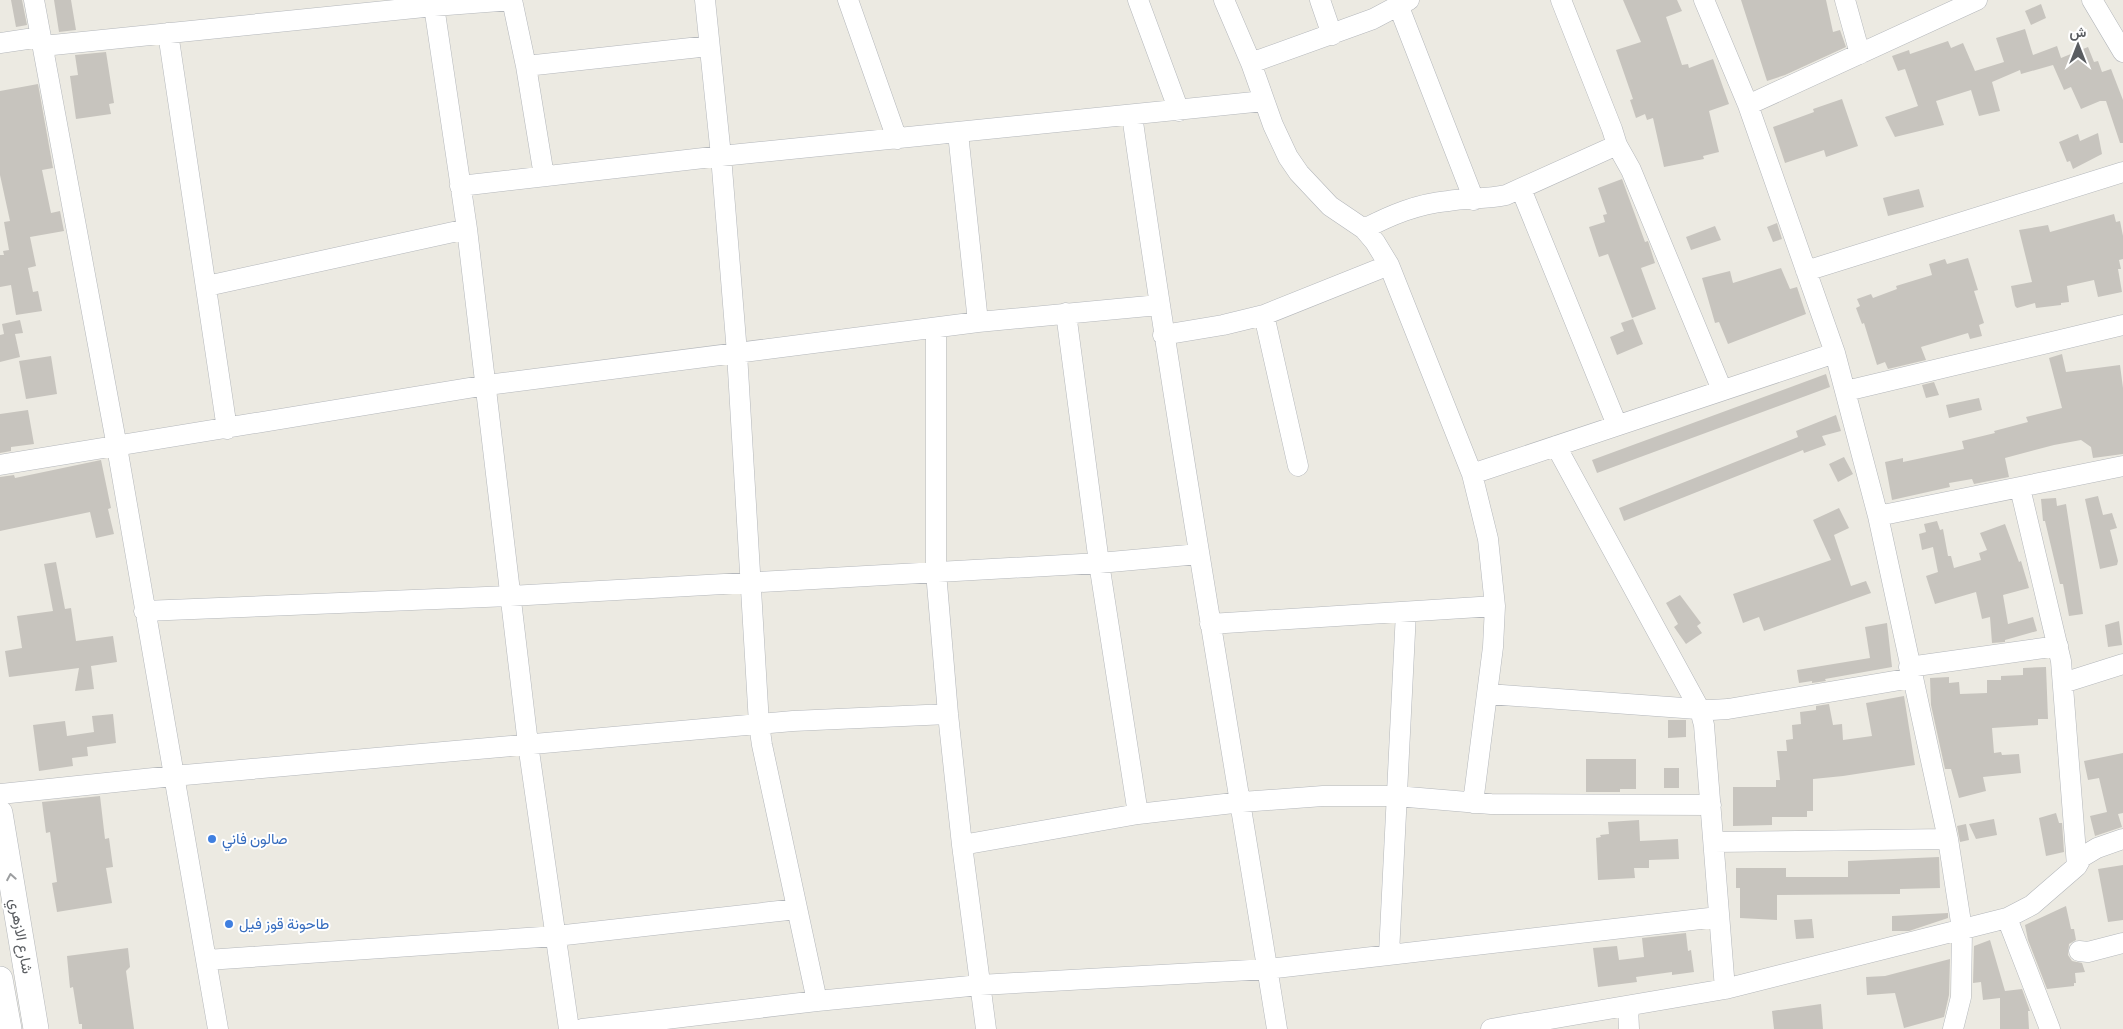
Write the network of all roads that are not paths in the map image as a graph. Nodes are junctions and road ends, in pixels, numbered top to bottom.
1 (34, 0) edge
2 (512, 0) edge
3 (706, 0) edge
4 (848, 0) edge
5 (1138, 0) edge
6 (1224, 0) edge
7 (1320, 0) edge
8 (1561, 0) edge
9 (1704, 0) edge
10 (1844, 0) edge
11 (1977, 0) edge
12 (2092, 0) edge
13 (1404, 4) edge
14 (434, 6) junction
15 (325, 8) edge
16 (168, 33) junction
17 (1332, 35) junction
18 (42, 42) junction
19 (0, 43) edge
20 (709, 46) junction
21 (2123, 52) edge
22 (1860, 54) junction
23 (1251, 63) junction
24 (526, 66) junction
25 (1264, 101) junction
26 (1748, 105) junction
27 (1179, 111) junction
28 (1132, 115) junction
29 (958, 133) junction
30 (897, 139) junction
31 (1617, 145) junction
32 (721, 156) junction
33 (2123, 172) edge
34 (544, 176) junction
35 (460, 186) junction
36 (1521, 189) junction
37 (1474, 200) junction
38 (467, 229) junction
39 (1364, 229) junction
40 (1388, 265) junction
41 (1806, 271) junction
42 (206, 286) junction
43 (1159, 305) junction
44 (1066, 314) junction
45 (1264, 315) junction
46 (978, 322) junction
47 (2123, 325) edge
48 (936, 328) junction
49 (1163, 335) junction
50 (737, 353) junction
51 (1835, 353) junction
52 (487, 385) junction
53 (1722, 390) junction
54 (1846, 391) junction
55 (1617, 425) junction
56 (227, 429) junction
57 (1556, 446) junction
58 (117, 447) junction
59 (0, 465) edge
60 (1298, 466) dead end
61 (2123, 466) edge
62 (1472, 474) junction
63 (2020, 488) junction
64 (1878, 516) junction
65 (1199, 554) junction
66 (1099, 562) junction
67 (936, 572) junction
68 (752, 581) junction
69 (510, 596) junction
70 (1495, 606) junction
71 (144, 611) junction
72 (1406, 612) junction
73 (1210, 624) junction
74 (2058, 646) junction
75 (2123, 664) edge
76 (1910, 672) junction
77 (2063, 684) junction
78 (1488, 694) junction
79 (1700, 710) junction
80 (948, 714) junction
81 (759, 724) junction
82 (528, 744) junction
83 (173, 776) junction
84 (0, 794) edge
85 (1396, 796) junction
86 (1242, 802) junction
87 (1473, 803) junction
88 (1711, 805) junction
89 (0, 813) edge
90 (1138, 814) junction
91 (1948, 839) junction
92 (2123, 839) edge
93 (1714, 842) junction
94 (962, 845) junction
95 (2077, 866) junction
96 (797, 909) junction
97 (1718, 917) junction
98 (2007, 918) junction
99 (1962, 929) junction
100 (556, 936) junction
101 (2123, 943) edge
102 (2079, 951) dead end
103 (1389, 954) junction
104 (207, 960) junction
105 (1268, 969) junction
106 (0, 979) edge
107 (980, 985) junction
108 (1725, 989) junction
109 (818, 1001) junction
110 (1628, 1006) junction
111 (9, 1029) edge
112 (36, 1029) edge
113 (218, 1029) edge
114 (569, 1029) edge
115 (582, 1029) edge
116 (986, 1029) edge
117 (1277, 1029) edge
118 (1491, 1029) edge
119 (1629, 1029) edge
120 (1953, 1029) edge
121 (2050, 1029) edge

1 - 18 street
2 - 14 street
2 - 24 street
3 - 20 street
4 - 30 street
5 - 27 street
6 - 23 street
7 - 17 street
8 - 31 street
9 - 26 street
10 - 22 street
11 - 22 street
12 - 21 street
13 - 17 street
13 - 37 street
14 - 15 street
14 - 35 street
15 - 16 street
16 - 18 street
16 - 42 street
17 - 23 street
18 - 19 street
18 - 58 street
20 - 24 street
20 - 32 street
22 - 26 street
23 - 25 street
24 - 34 street
25 - 27 street
25 - 39 street
26 - 41 street
27 - 28 street
28 - 29 street
28 - 43 street
29 - 30 street
29 - 46 street
30 - 32 street
31 - 36 street
31 - 53 street
32 - 34 street
32 - 50 street
33 - 41 street
34 - 35 street
35 - 38 street
36 - 37 street
36 - 55 street
37 - 39 street
38 - 42 street
38 - 52 street
39 - 40 street
40 - 45 street
40 - 62 street
41 - 51 street
42 - 56 street
43 - 44 street
43 - 49 street
44 - 46 street
44 - 66 street
45 - 49 street
45 - 60 street
46 - 48 street
47 - 54 street
48 - 50 street
48 - 67 street
49 - 65 street
50 - 52 street
50 - 68 street
51 - 53 street
51 - 54 street
52 - 56 street
52 - 69 street
53 - 55 street
54 - 64 street
55 - 57 street
56 - 58 street
57 - 62 street
57 - 79 street
58 - 59 street
58 - 71 street
61 - 63 street
62 - 70 street
63 - 64 street
63 - 74 street
64 - 76 street
65 - 66 street
65 - 73 street
66 - 67 street
66 - 90 street
67 - 68 street
67 - 80 street
68 - 69 street
68 - 81 street
69 - 71 street
69 - 82 street
70 - 72 street
70 - 78 street
71 - 83 street
72 - 73 street
72 - 85 street
73 - 86 street
74 - 76 street
74 - 77 street
75 - 77 street
76 - 79 street
76 - 91 street
77 - 95 street
78 - 79 street
78 - 87 street
79 - 88 street
80 - 81 street
80 - 94 street
81 - 82 street
81 - 96 street
82 - 83 street
82 - 100 street
83 - 84 street
83 - 104 street
85 - 86 street
85 - 87 street
85 - 103 street
86 - 90 street
86 - 105 street
87 - 88 street
88 - 93 street
112 -> 89 street, شارع الازهري
90 - 94 street
91 - 93 street
91 - 99 street
92 - 95 street
93 - 97 street
94 - 107 street
95 - 98 street
96 - 100 street
96 - 109 street
97 - 103 street
97 - 108 street
98 - 99 street
98 - 121 street
99 - 108 street
99 - 120 street
100 - 104 street
100 - 114 street
101 - 102 street
103 - 105 street
104 - 113 street
105 - 107 street
105 - 117 street
106 - 111 street, شارع الازهري
107 - 109 street
107 - 116 street
108 - 110 street
109 - 115 street
110 - 118 street
110 - 119 street

